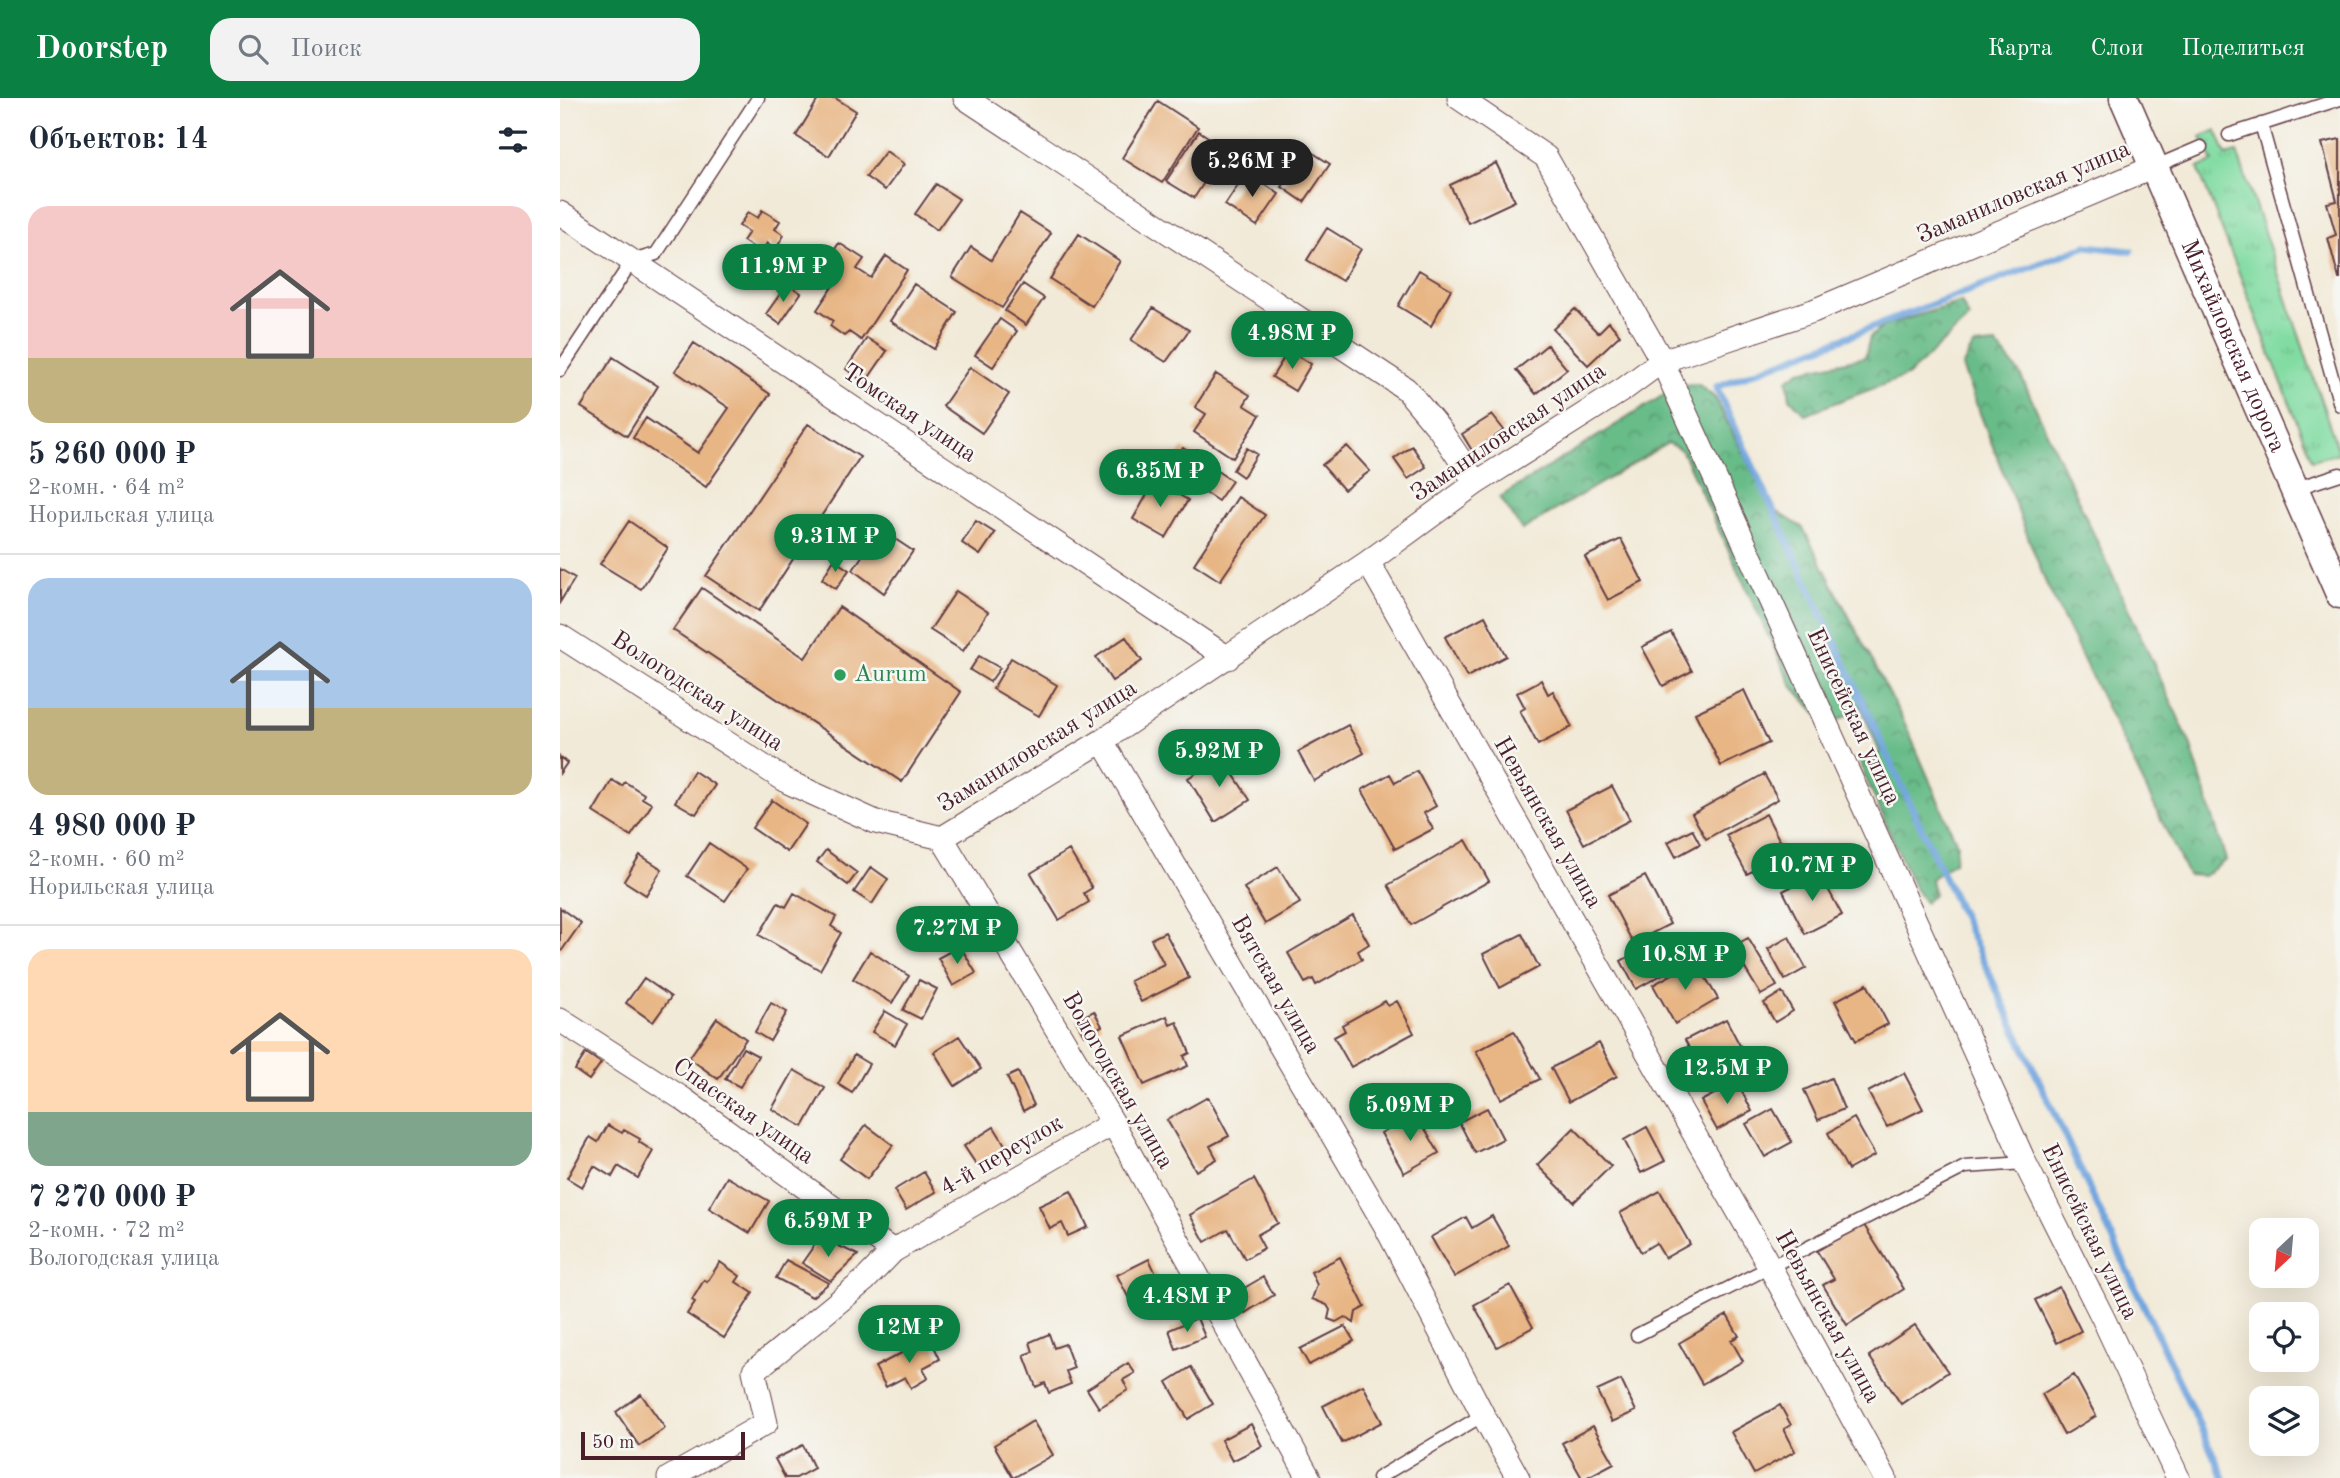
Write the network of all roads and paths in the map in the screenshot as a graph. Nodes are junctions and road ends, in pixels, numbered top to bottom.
1 (758, 98) edge
2 (965, 98) edge
3 (1459, 98) edge
4 (2124, 98) edge
5 (2340, 99) edge
6 (2262, 124) junction
7 (2229, 135) dead end
8 (2202, 147) dead end
9 (2154, 167) junction
10 (560, 213) edge
11 (632, 261) junction
12 (1662, 361) junction
13 (560, 370) edge
14 (2340, 405) edge
15 (2340, 474) edge
16 (1476, 483) junction
17 (2294, 489) junction
18 (1368, 562) junction
19 (2340, 594) edge
20 (560, 636) edge
21 (1228, 658) junction
22 (1102, 741) junction
23 (942, 838) junction
24 (560, 1020) edge
25 (1113, 1123) junction
26 (2025, 1163) junction
27 (893, 1251) junction
28 (1770, 1267) junction
29 (1637, 1335) dead end
30 (1483, 1415) junction
31 (669, 1478) edge
32 (1309, 1478) edge
33 (1378, 1478) edge
34 (1518, 1478) edge
35 (1885, 1478) edge
36 (2178, 1478) edge

1 - 11 lane
2 - 16 street
3 - 12 street, Енисейская улица
4 - 9 street, Михайловская дорога
5 - 6 lane
6 - 7 lane
6 - 14 lane
8 - 9 lane
9 - 12 street, Заманиловская улица
9 - 17 street, Михайловская дорога
10 - 11 street, Томская улица
11 - 13 lane
11 - 21 street, Томская улица
12 - 16 street, Заманиловская улица
12 - 26 street, Енисейская улица
15 - 17 lane
16 - 18 street, Заманиловская улица
17 - 19 street, Михайловская дорога
18 - 21 street, Заманиловская улица
18 - 28 street, Невьянская улица
20 - 23 street, Вологодская улица
21 - 22 street, Заманиловская улица
22 - 23 street, Заманиловская улица
22 - 30 street, Вятская улица
23 - 25 street, Вологодская улица
24 - 27 street, Спасская улица
25 - 27 street, 4-й переулок
25 - 32 street, Вологодская улица
26 - 28 lane
26 - 36 street, Енисейская улица
27 - 31 street, 4-й переулок
28 - 29 lane
28 - 35 street, Невьянская улица
30 - 33 lane
30 - 34 street, Вятская улица

